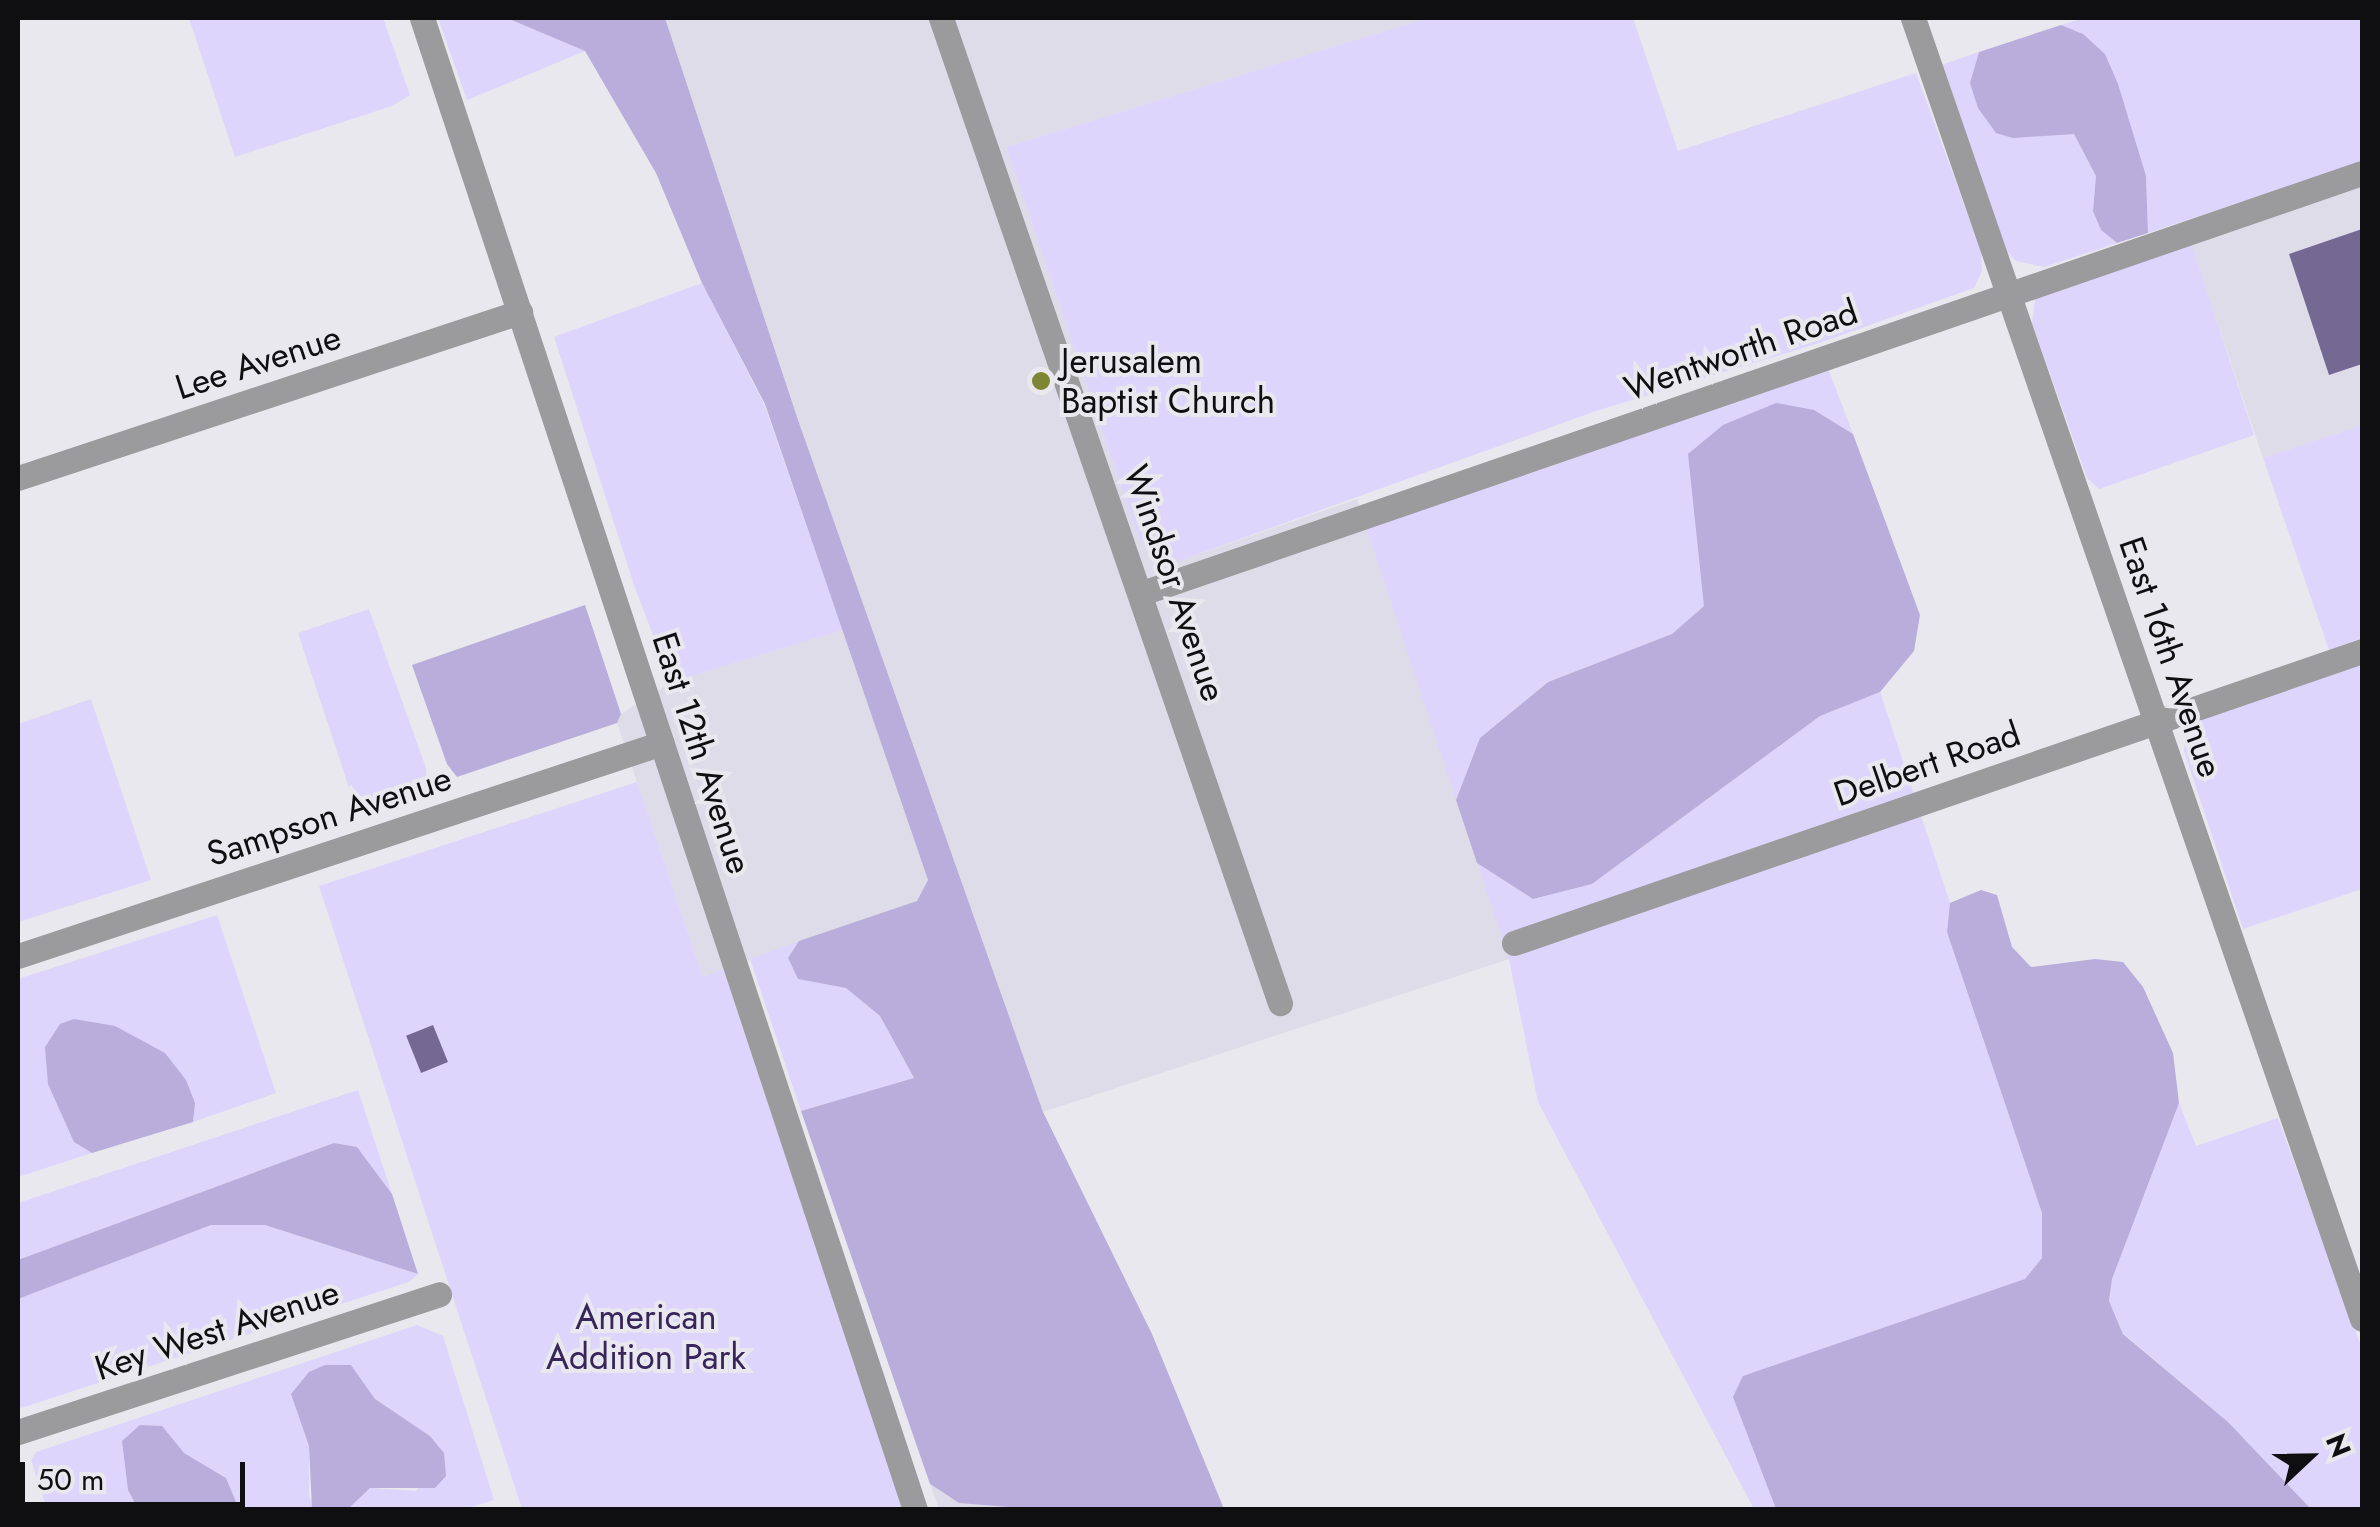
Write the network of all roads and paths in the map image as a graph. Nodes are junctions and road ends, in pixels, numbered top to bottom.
1 (422, 18) edge
2 (941, 18) edge
3 (1913, 18) edge
4 (2362, 173) edge
5 (2009, 295) junction
6 (520, 312) junction
7 (18, 478) edge
8 (1142, 593) junction
9 (2362, 651) edge
10 (2156, 722) junction
11 (662, 743) junction
12 (1514, 943) dead end
13 (18, 956) edge
14 (1280, 1003) dead end
15 (439, 1294) dead end
16 (2362, 1319) edge
17 (18, 1432) edge
18 (915, 1510) edge

1 - 6 street, East 12th Avenue
2 - 8 street, Windsor Avenue
3 - 5 street, East 16th Avenue
4 - 5 street, Wentworth Road
5 - 8 street, Wentworth Road
5 - 10 street, East 16th Avenue
6 - 7 street, Lee Avenue
6 - 11 street, East 12th Avenue
8 - 14 street, Windsor Avenue
9 - 10 street, Delbert Road
10 - 12 street, Delbert Road
10 - 16 street, East 16th Avenue
11 - 13 street, Sampson Avenue
11 - 18 street, East 12th Avenue
15 - 17 street, Key West Avenue

